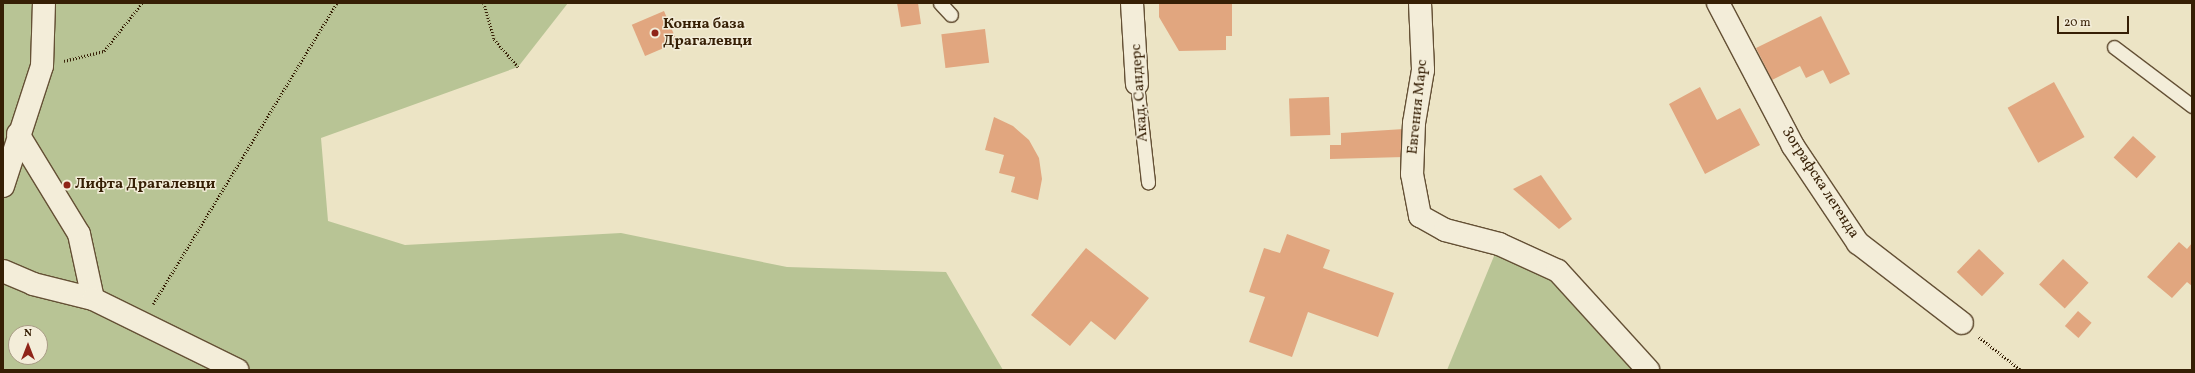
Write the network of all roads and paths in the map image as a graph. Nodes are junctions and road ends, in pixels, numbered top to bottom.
1 (44, 3) edge
2 (142, 3) edge
3 (337, 3) edge
4 (484, 3) edge
5 (940, 3) edge
6 (1132, 3) edge
7 (1420, 3) edge
8 (1718, 3) edge
9 (951, 15) dead end
10 (2114, 47) dead end
11 (42, 66) junction
12 (518, 67) dead end
13 (1137, 84) joint
14 (2190, 100) edge
15 (18, 134) junction
16 (1148, 182) dead end
17 (3, 186) edge
18 (3, 271) edge
19 (93, 299) junction
20 (141, 323) junction
21 (1962, 324) joint
22 (237, 370) edge
23 (1648, 370) edge
24 (2022, 370) edge

1 - 11 street
2 - 11 path
3 - 20 path
4 - 12 path
5 - 9 lane
6 - 13 street, Акад. Сандерс
7 - 23 street, Евгения Марс
8 - 21 street, Зографска легенда
10 - 14 lane
11 - 15 street
13 - 16 lane, Акад. Сандерс
15 - 17 street
15 - 19 street
18 - 19 street
19 - 20 street
20 - 22 street
21 - 24 path

